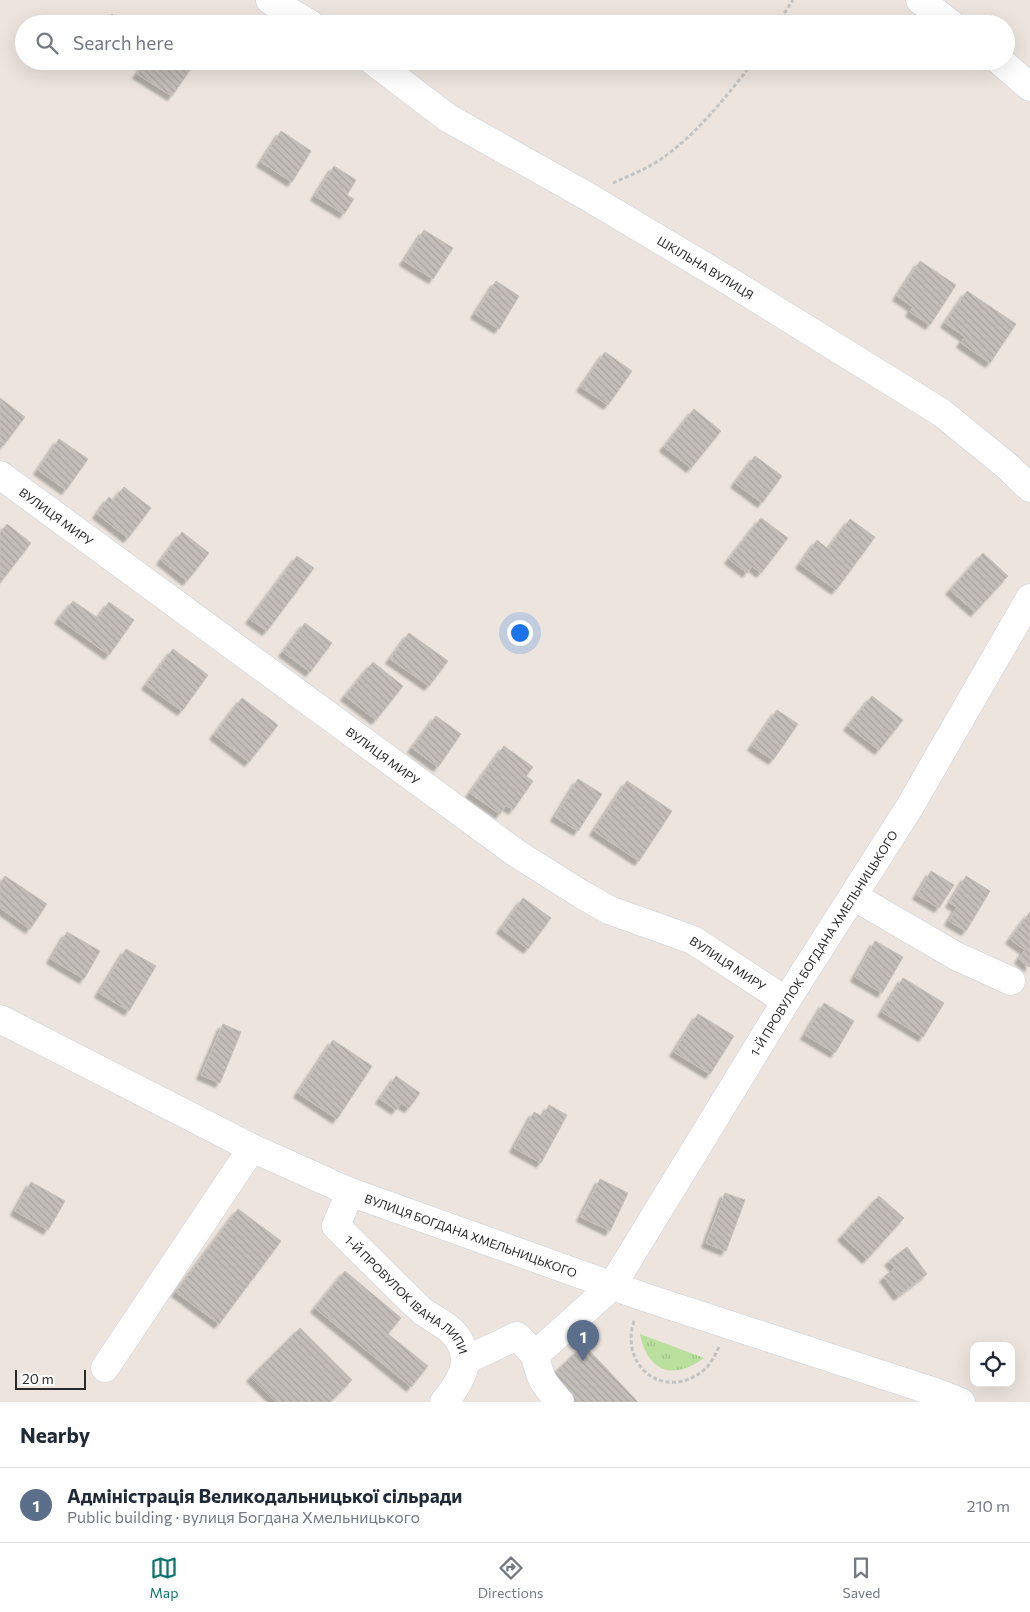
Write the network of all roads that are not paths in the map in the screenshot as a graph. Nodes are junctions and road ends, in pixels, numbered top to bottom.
1 (270, 0) edge
2 (920, 0) edge
3 (295, 15) edge
4 (939, 15) edge
5 (385, 70) edge
6 (1010, 70) edge
7 (1030, 87) edge
8 (0, 475) edge
9 (1030, 488) edge
10 (1030, 598) edge
11 (853, 896) junction
12 (1011, 981) dead end
13 (786, 1001) junction
14 (0, 1019) edge
15 (252, 1148) junction
16 (350, 1192) junction
17 (612, 1286) junction
18 (535, 1354) junction
19 (466, 1360) junction
20 (104, 1368) dead end
21 (444, 1402) edge
22 (560, 1402) edge
23 (961, 1402) edge

1 - 3 street
2 - 4 street
5 - 9 street, ШКІЛЬНА ВУЛИЦЯ
6 - 7 street
8 - 13 street, ВУЛИЦЯ МИРУ
10 - 11 street, 1-Й ПРОВУЛОК БОГДАНА ХМЕЛЬНИЦЬКОГО
11 - 12 street
11 - 13 street, 1-Й ПРОВУЛОК БОГДАНА ХМЕЛЬНИЦЬКОГО
13 - 17 street, 1-Й ПРОВУЛОК БОГДАНА ХМЕЛЬНИЦЬКОГО
14 - 15 street, ВУЛИЦЯ БОГДАНА ХМЕЛЬНИЦЬКОГО
15 - 16 street, ВУЛИЦЯ БОГДАНА ХМЕЛЬНИЦЬКОГО
15 - 20 street
16 - 17 street, ВУЛИЦЯ БОГДАНА ХМЕЛЬНИЦЬКОГО
16 - 19 street, 1-Й ПРОВУЛОК ІВАНА ЛИПИ
17 - 18 street, 1-Й ПРОВУЛОК БОГДАНА ХМЕЛЬНИЦЬКОГО
17 - 23 street, ВУЛИЦЯ БОГДАНА ХМЕЛЬНИЦЬКОГО
18 - 19 street
18 - 22 street
19 - 21 street, 1-Й ПРОВУЛОК ІВАНА ЛИПИ

